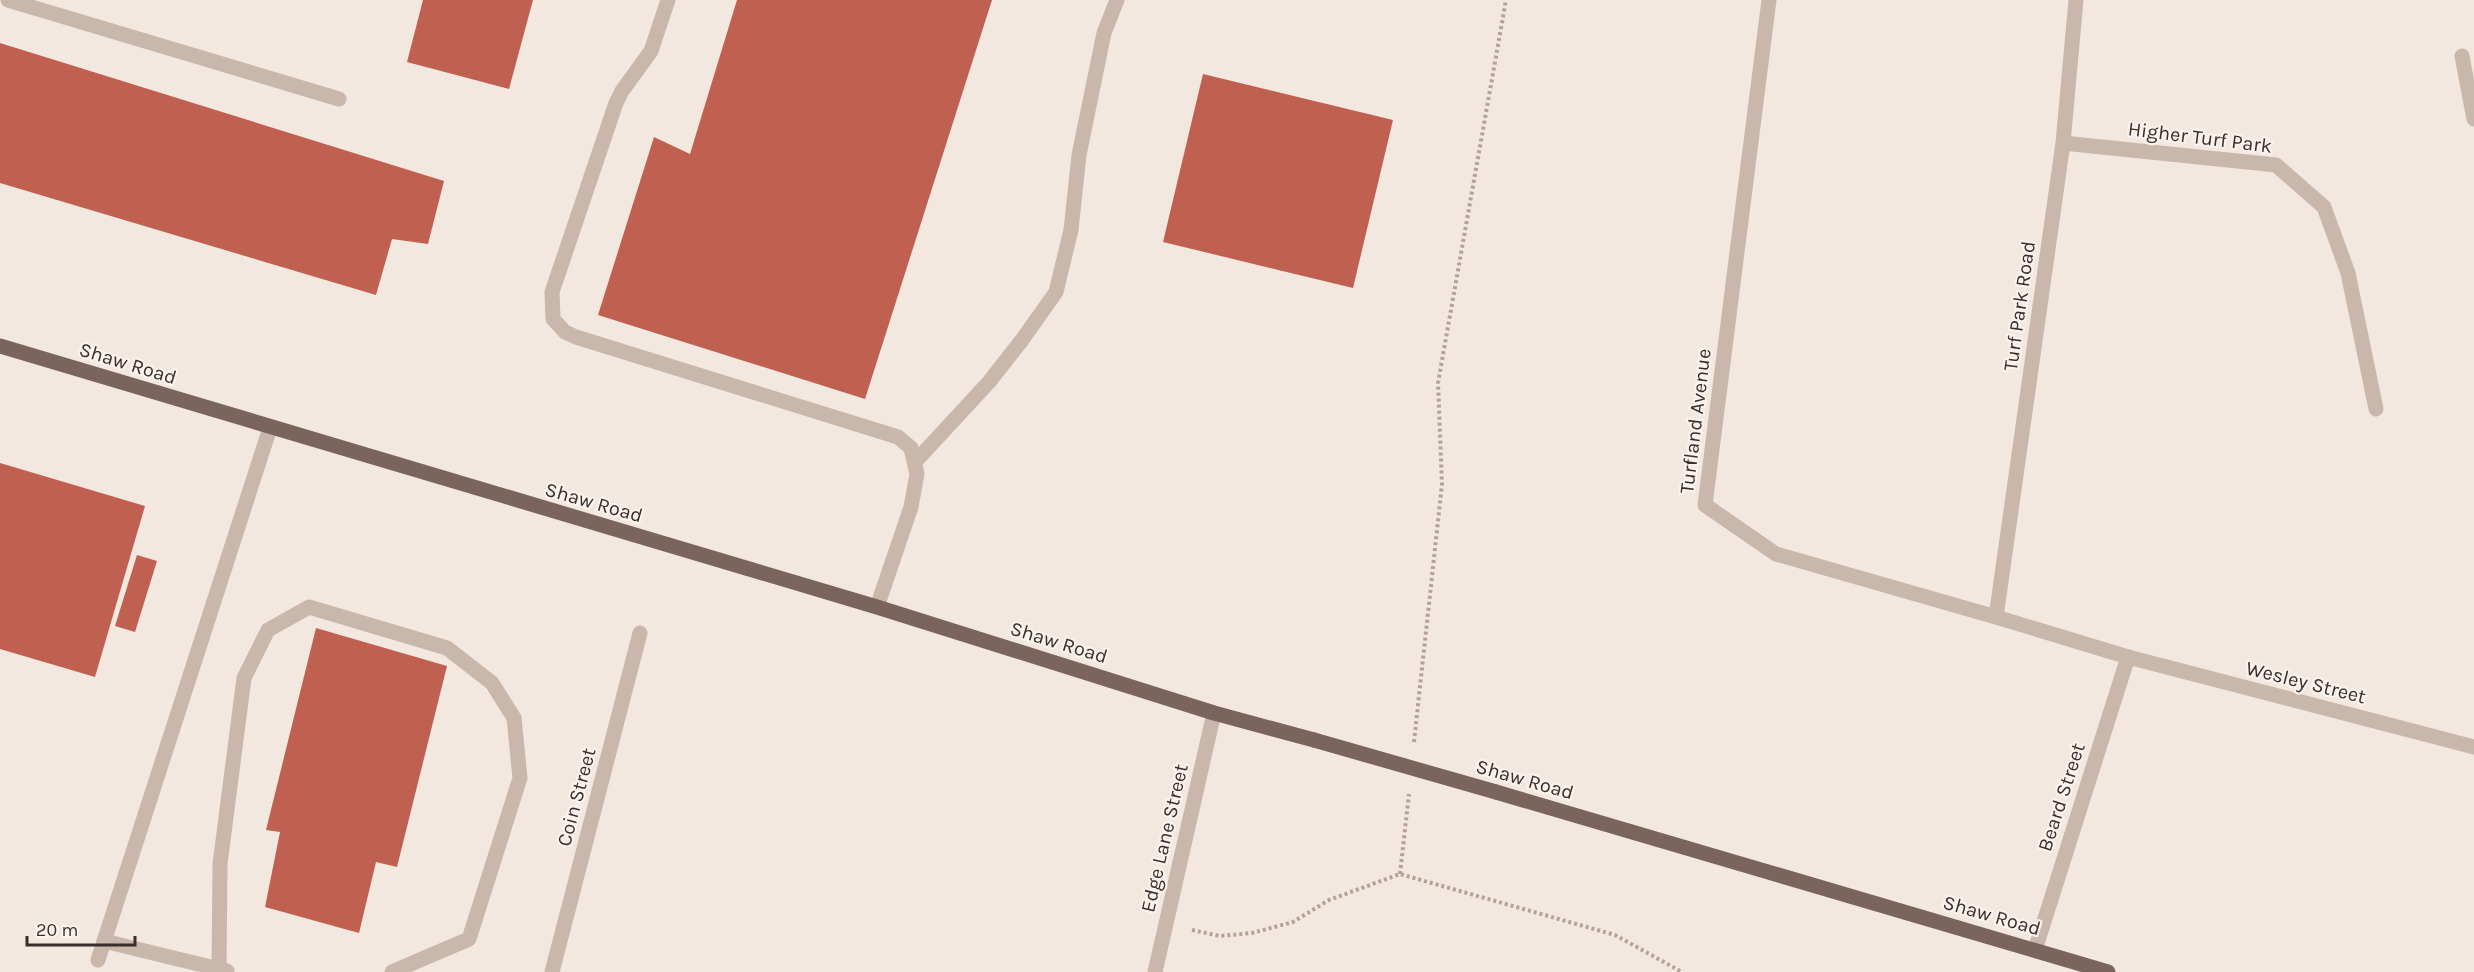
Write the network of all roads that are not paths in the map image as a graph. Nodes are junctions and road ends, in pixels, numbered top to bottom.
1 (8, 0) edge
2 (668, 0) edge
3 (1117, 0) edge
4 (1769, 0) edge
5 (2076, 0) edge
6 (2462, 56) dead end
7 (339, 99) dead end
8 (2474, 119) edge
9 (2063, 143) junction
10 (0, 346) edge
11 (2376, 409) dead end
12 (270, 428) junction
13 (915, 462) junction
14 (878, 608) junction
15 (1996, 617) junction
16 (640, 633) dead end
17 (2128, 657) junction
18 (1214, 713) junction
19 (2474, 747) edge
20 (104, 941) junction
21 (2035, 950) junction
22 (98, 960) dead end
23 (224, 971) edge
24 (392, 972) edge
25 (552, 972) edge
26 (1155, 972) edge
27 (2108, 972) edge

1 - 7 street
2 - 13 street
3 - 13 street
4 - 15 street, Turfland Avenue
5 - 9 street, Turf Park Road
6 - 8 street
9 - 11 street, Higher Turf Park
9 - 15 street, Turf Park Road
10 - 12 main road, Shaw Road
12 - 14 main road, Shaw Road
12 - 20 street
13 - 14 street
14 - 18 main road, Shaw Road
15 - 17 street, Turfland Avenue
16 - 25 street, Coin Street
17 - 19 street, Wesley Street
17 - 21 street, Beard Street
18 - 21 main road, Shaw Road, bridge
18 - 26 street, Edge Lane Street
20 - 22 street
20 - 23 street
21 - 27 main road, Shaw Road
23 - 24 street

